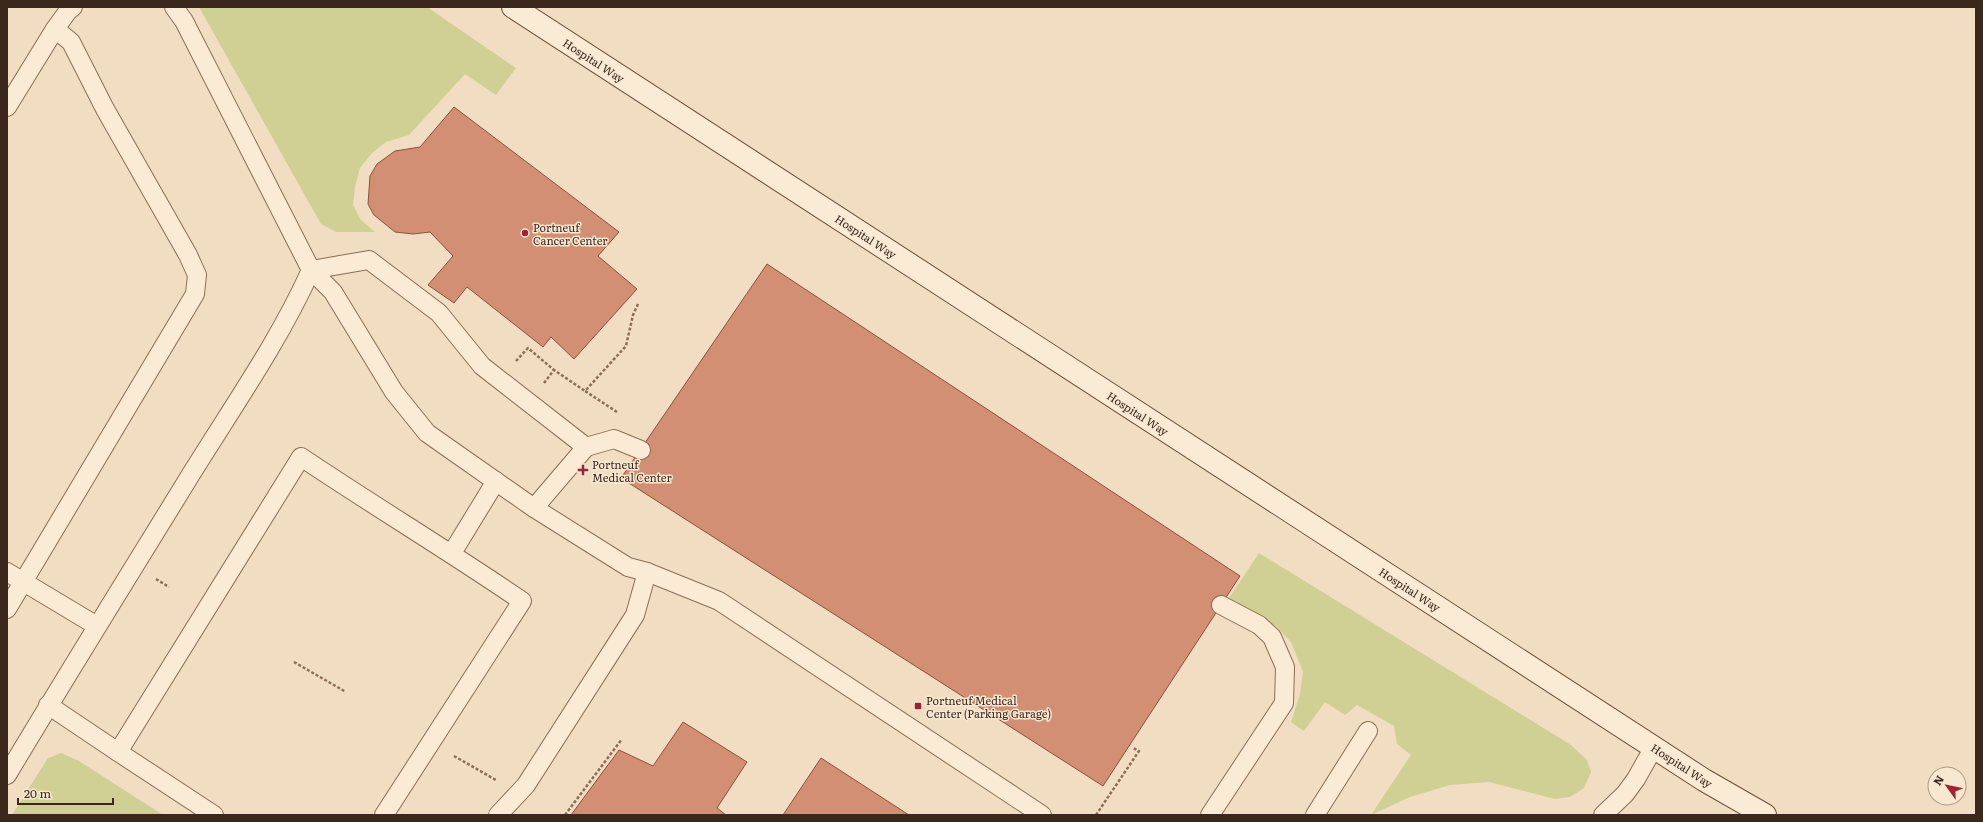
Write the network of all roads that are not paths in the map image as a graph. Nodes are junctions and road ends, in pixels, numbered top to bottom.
1 (73, 7) edge
2 (174, 7) edge
3 (513, 7) edge
4 (55, 29) junction
5 (7, 107) edge
6 (311, 270) junction
7 (586, 447) junction
8 (641, 450) dead end
9 (496, 481) junction
10 (534, 508) junction
11 (452, 553) junction
12 (7, 572) edge
13 (647, 572) junction
14 (24, 581) junction
15 (1221, 605) dead end
16 (7, 609) edge
17 (97, 626) junction
18 (48, 705) junction
19 (1368, 732) dead end
20 (1654, 747) junction
21 (118, 752) junction
22 (7, 775) edge
23 (214, 815) edge
24 (384, 815) edge
25 (498, 815) edge
26 (1042, 815) edge
27 (1210, 815) edge
28 (1315, 815) edge
29 (1603, 815) edge
30 (1765, 815) edge

1 - 4 lane
2 - 6 lane
3 - 20 street, Hospital Way
4 - 5 lane
4 - 14 lane
6 - 7 lane
6 - 9 lane
6 - 17 lane
7 - 8 lane
7 - 10 lane
9 - 10 lane
9 - 11 lane
10 - 13 lane
11 - 21 lane
11 - 24 lane
12 - 14 lane
13 - 25 lane
13 - 26 lane
14 - 16 lane
14 - 17 lane
15 - 27 lane
17 - 18 lane
18 - 21 lane
18 - 22 lane
19 - 28 lane
20 - 29 lane
20 - 30 street, Hospital Way
21 - 23 lane

